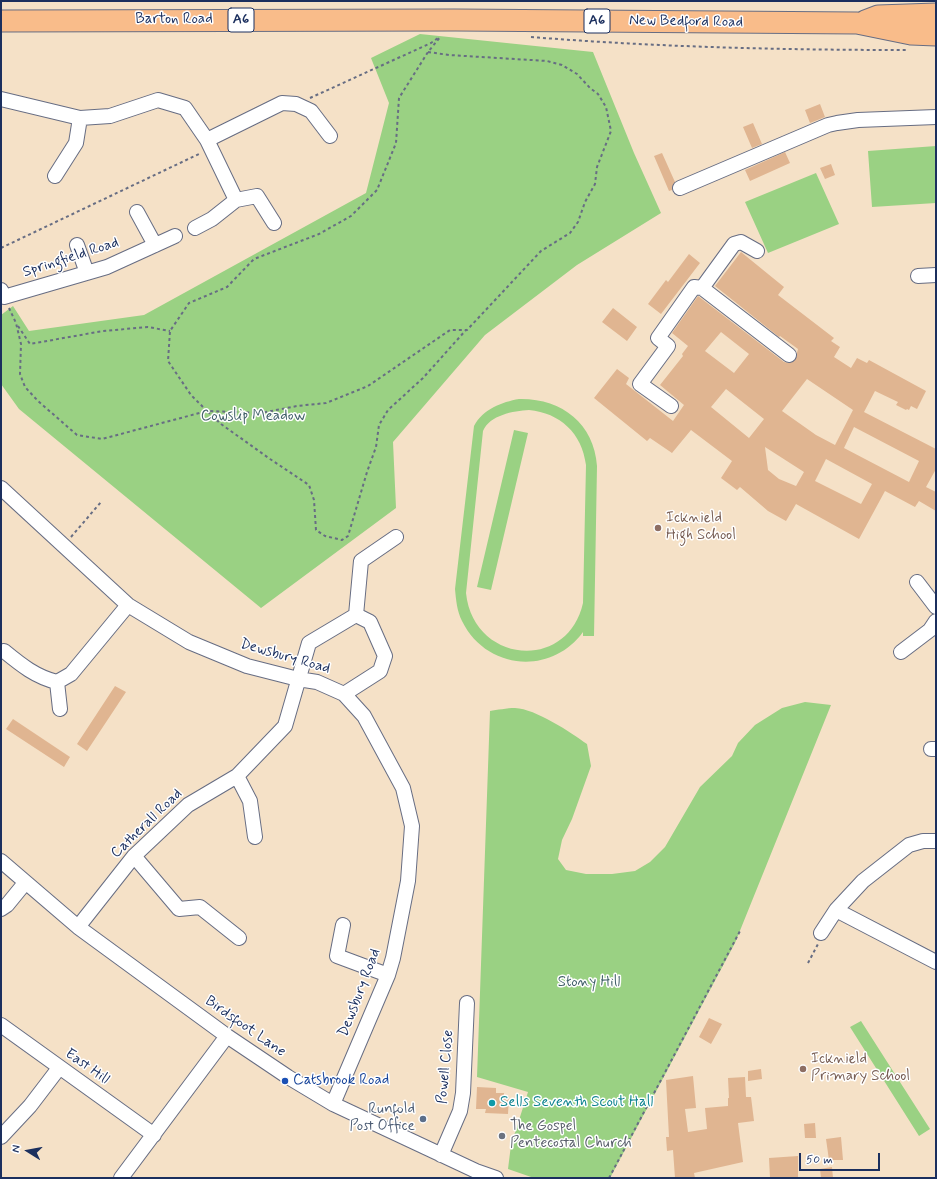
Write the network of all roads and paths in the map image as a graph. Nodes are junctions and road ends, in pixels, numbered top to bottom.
1 (936, 14) edge
2 (395, 20) joint
3 (1, 21) edge
4 (857, 24) junction
5 (936, 35) edge
6 (524, 37) dead end
7 (910, 50) dead end
8 (428, 52) junction
9 (1, 100) edge
10 (296, 104) junction
11 (936, 117) edge
12 (80, 118) junction
13 (330, 136) dead end
14 (207, 140) junction
15 (55, 176) dead end
16 (680, 188) dead end
17 (236, 200) junction
18 (136, 212) dead end
19 (274, 223) dead end
20 (195, 228) dead end
21 (175, 236) dead end
22 (155, 245) junction
23 (77, 246) dead end
24 (1, 248) edge
25 (756, 251) dead end
26 (87, 273) junction
27 (936, 275) edge
28 (918, 276) dead end
29 (702, 288) junction
30 (3, 294) edge
31 (16, 323) junction
32 (467, 330) junction
33 (170, 331) junction
34 (788, 355) dead end
35 (671, 406) dead end
36 (207, 411) junction
37 (1, 488) edge
38 (101, 502) dead end
39 (396, 537) dead end
40 (63, 546) junction
41 (917, 582) dead end
42 (128, 606) junction
43 (936, 607) edge
44 (356, 615) junction
45 (934, 629) edge
46 (4, 651) dead end
47 (901, 652) dead end
48 (298, 679) junction
49 (57, 682) junction
50 (344, 694) junction
51 (60, 709) dead end
52 (237, 776) junction
53 (255, 837) dead end
54 (936, 841) edge
55 (134, 856) junction
56 (1, 861) edge
57 (25, 883) junction
58 (1, 909) edge
59 (836, 910) junction
60 (343, 925) dead end
61 (78, 927) junction
62 (740, 931) dead end
63 (821, 933) joint
64 (239, 938) dead end
65 (936, 962) edge
66 (808, 963) dead end
67 (388, 975) junction
68 (467, 1003) dead end
69 (1, 1025) edge
70 (227, 1036) junction
71 (59, 1068) junction
72 (332, 1104) junction
73 (154, 1135) junction
74 (1, 1137) edge
75 (441, 1155) junction
76 (474, 1175) edge
77 (121, 1178) edge
78 (496, 1178) edge
79 (609, 1178) edge

1 - 4 highway, New Bedford Road / A6
2 - 3 highway, Barton Road / A6
2 - 4 highway, New Bedford Road / A6
4 - 5 highway, New Bedford Road / A6
6 - 7 path
8 - 10 path
8 - 32 path
8 - 33 path
9 - 12 street
10 - 13 street
10 - 14 street
11 - 16 street
12 - 14 street
12 - 15 street
14 - 17 street
14 - 24 path
17 - 19 street
17 - 20 street
18 - 22 street
21 - 22 street, Springfield Road
22 - 26 street, Springfield Road
23 - 26 street
25 - 29 street
26 - 30 street, Springfield Road
27 - 28 street
29 - 34 street
29 - 35 street
30 - 31 path
31 - 33 path
31 - 36 path
32 - 36 path
32 - 36 path
33 - 36 path
37 - 40 street, Dewsbury Road
38 - 40 path
39 - 44 street
40 - 42 street, Dewsbury Road
41 - 43 street
42 - 48 street, Dewsbury Road
42 - 49 street
44 - 48 street, Catherall Road
44 - 50 street
45 - 47 street
46 - 49 street
48 - 50 street, Dewsbury Road
48 - 52 street, Catherall Road
49 - 51 street
50 - 67 street, Dewsbury Road
52 - 53 street
52 - 55 street, Catherall Road
54 - 59 street
55 - 61 street, Catherall Road
55 - 64 street
56 - 57 street, Birdsfoot Lane
57 - 58 street
57 - 61 street, Birdsfoot Lane
59 - 63 street
59 - 65 street
60 - 67 street
61 - 70 street, Birdsfoot Lane
62 - 79 path
63 - 66 path
67 - 72 street, Dewsbury Road
68 - 75 street, Powell Close
69 - 71 street, East Hill
70 - 72 street, Birdsfoot Lane
70 - 73 street
71 - 73 street, East Hill
71 - 74 street
72 - 75 street, Birdsfoot Lane
73 - 77 street
75 - 76 street, Birdsfoot Lane
76 - 78 street, Birdsfoot Lane

